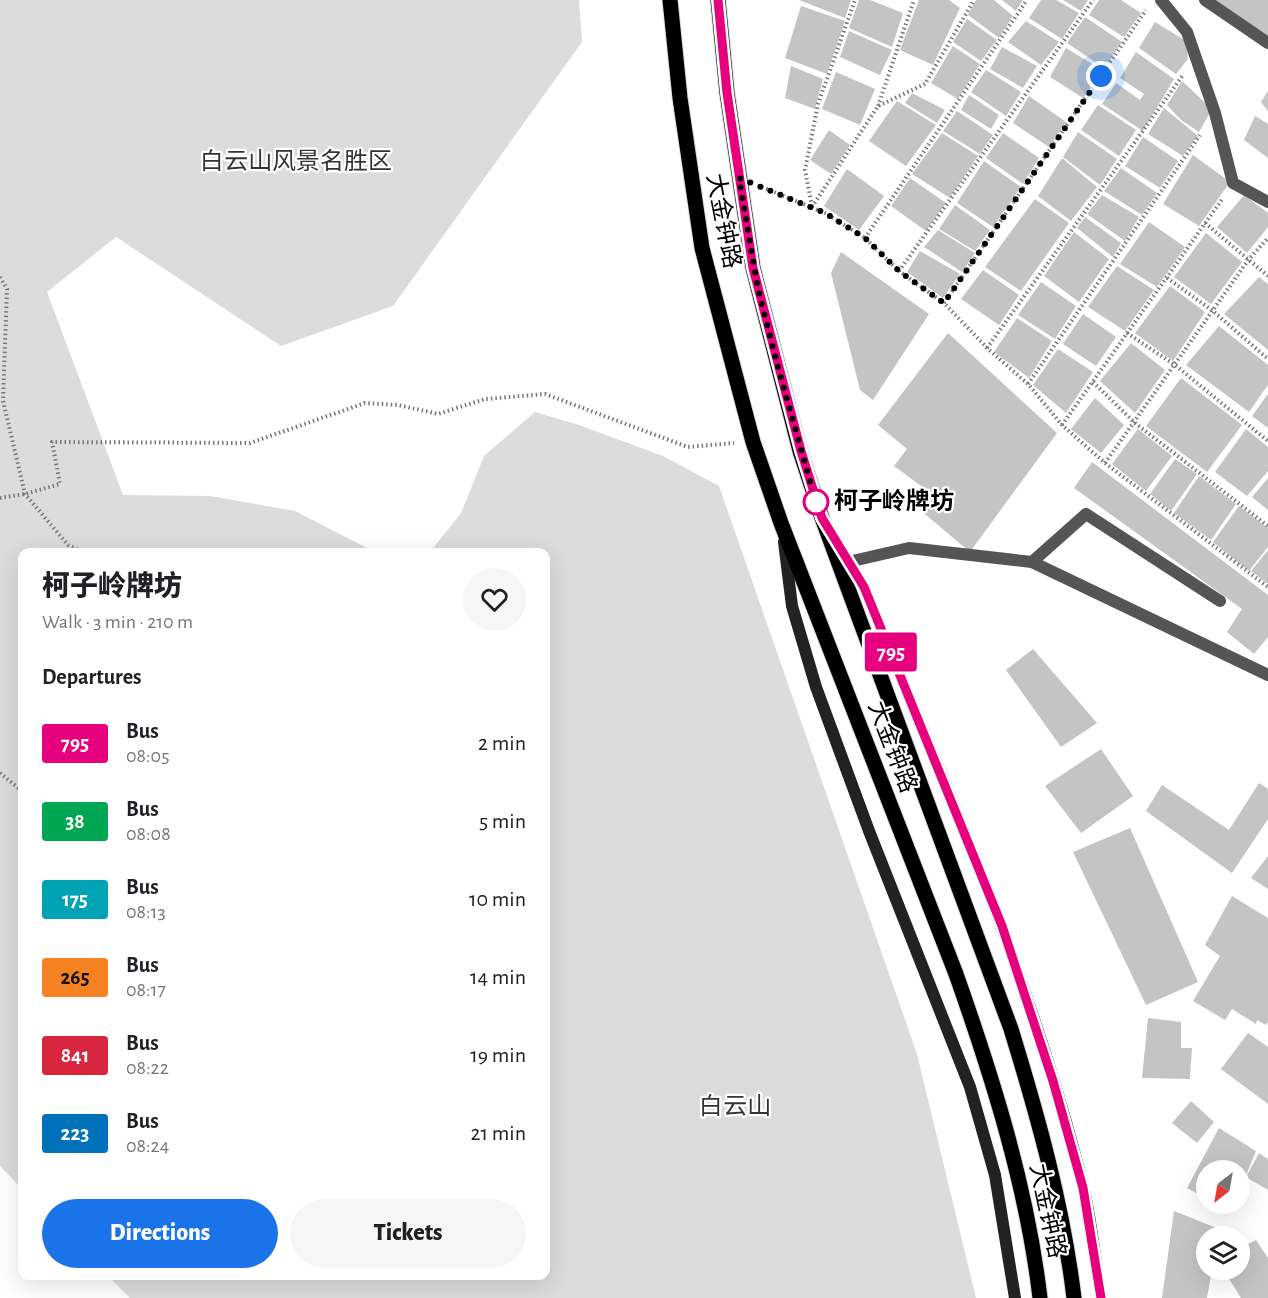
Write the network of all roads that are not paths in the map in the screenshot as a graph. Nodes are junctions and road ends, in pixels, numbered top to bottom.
1 (670, 0) edge
2 (718, 0) edge
3 (1161, 0) edge
4 (1205, 0) edge
5 (1268, 43) edge
6 (1268, 202) edge
7 (822, 518) junction
8 (781, 523) junction
9 (848, 562) junction
10 (1032, 562) junction
11 (1220, 601) dead end
12 (1266, 671) edge
13 (1015, 1298) edge
14 (1040, 1298) edge
15 (1074, 1298) edge
16 (1101, 1298) edge

1 - 8 main road, 大金钟路
2 - 7 main road, 大金钟路
3 - 6 street
4 - 5 street
7 - 9 street
7 - 15 main road, 大金钟路
8 - 13 street
8 - 14 main road, 大金钟路
9 - 10 street
9 - 16 street
10 - 11 street
10 - 12 street

